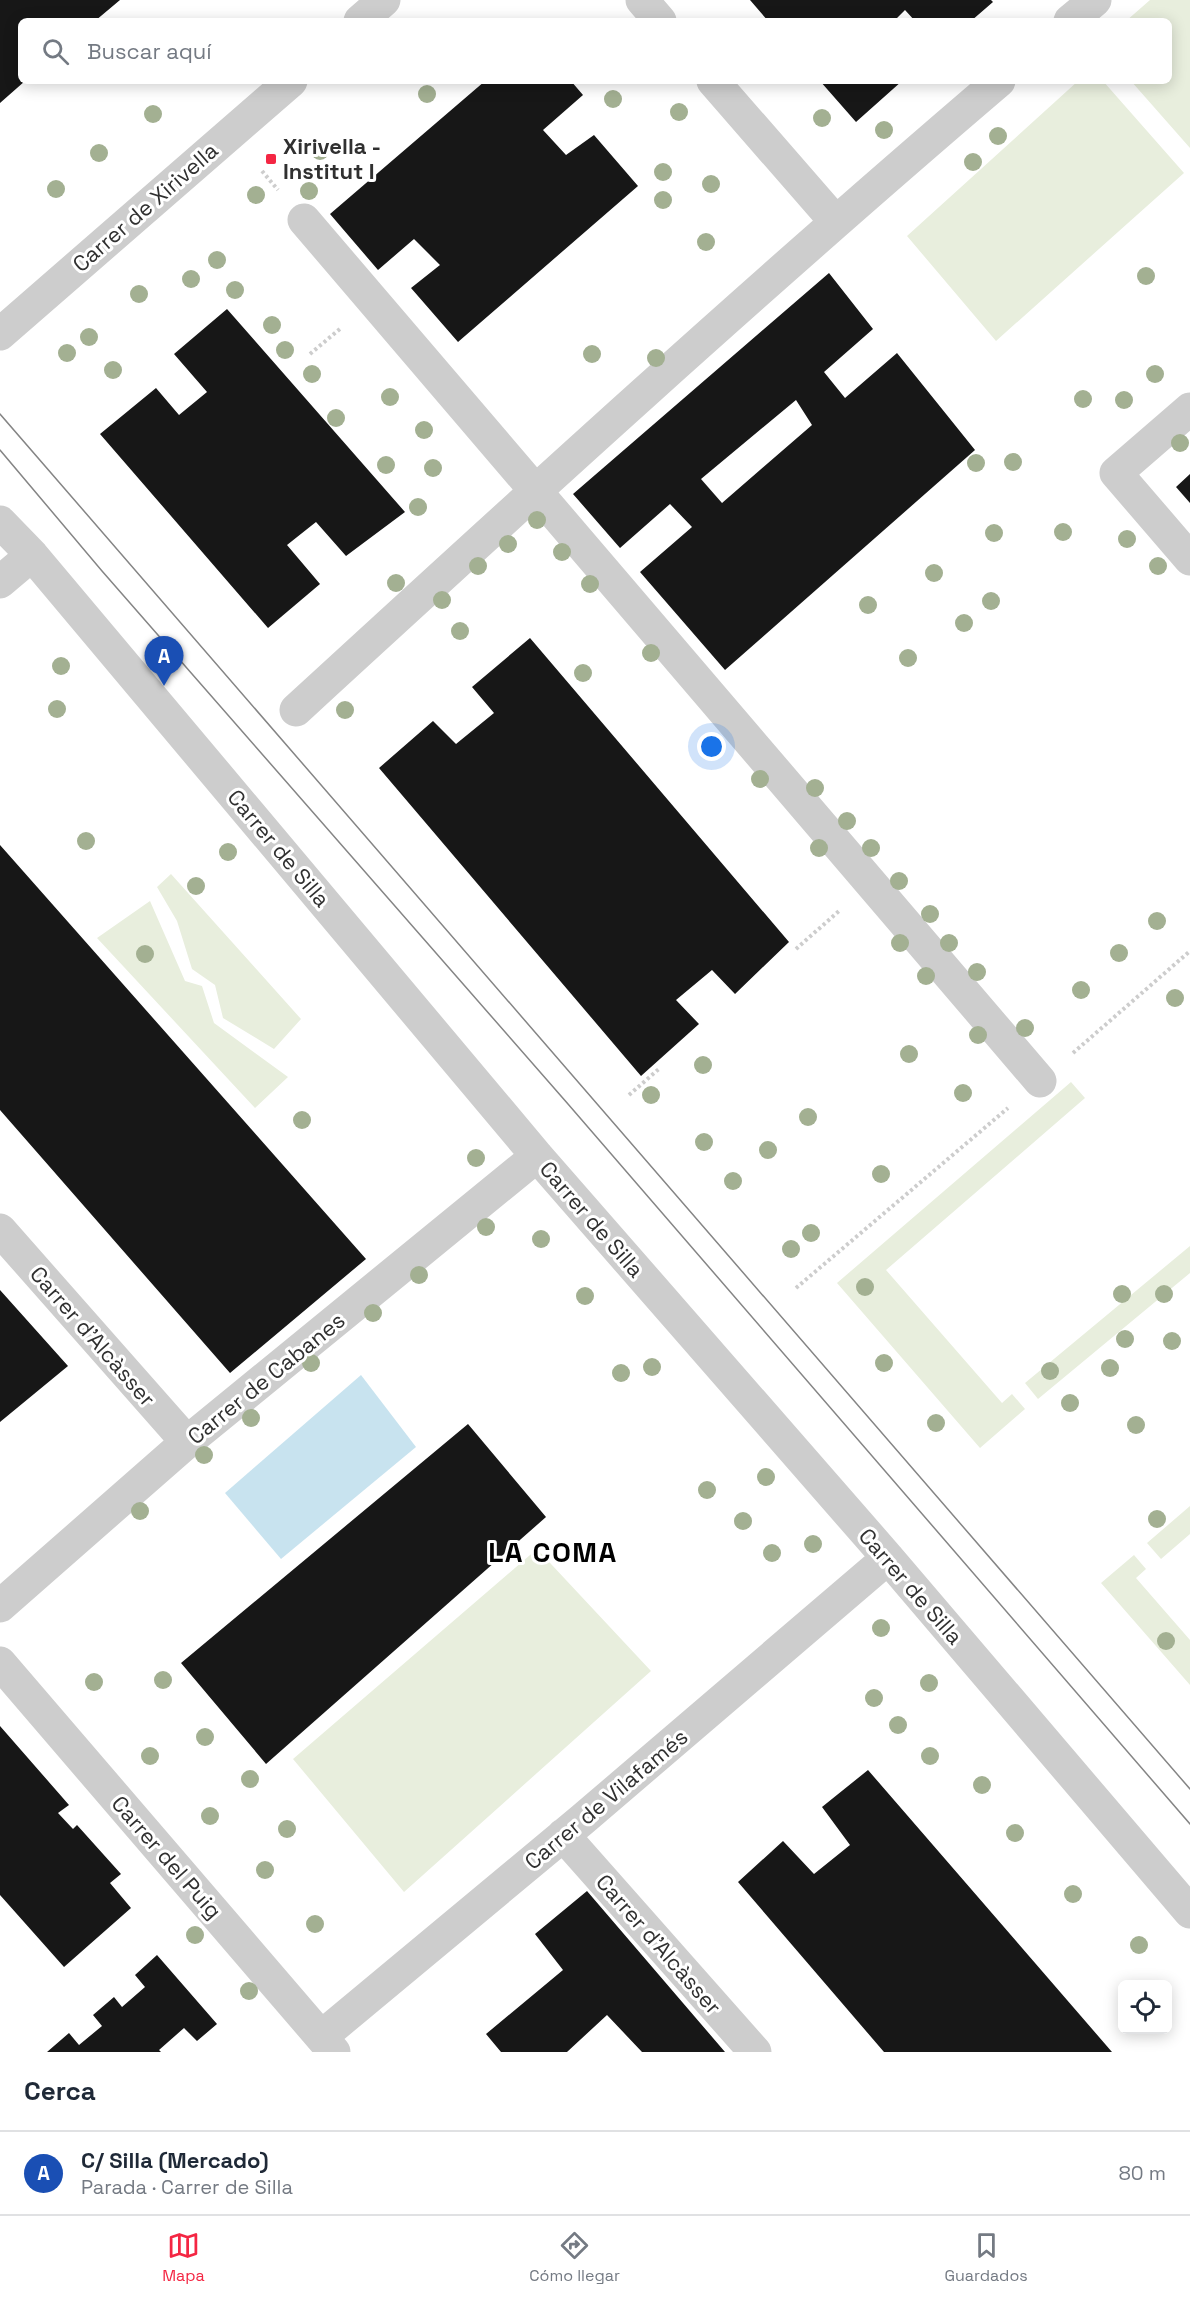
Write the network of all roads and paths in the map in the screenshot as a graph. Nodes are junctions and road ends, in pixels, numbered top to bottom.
1 (384, 0) edge
2 (642, 0) edge
3 (1095, 0) edge
4 (363, 18) edge
5 (657, 18) edge
6 (1074, 18) edge
7 (288, 84) edge
8 (716, 84) edge
9 (995, 84) edge
10 (304, 220) dead end
11 (835, 221) junction
12 (0, 334) edge
13 (1190, 410) edge
14 (535, 491) junction
15 (0, 522) edge
16 (32, 555) junction
17 (1190, 559) edge
18 (0, 582) edge
19 (296, 710) dead end
20 (839, 911) dead end
21 (796, 949) dead end
22 (1190, 951) edge
23 (660, 1068) dead end
24 (1040, 1081) junction
25 (629, 1095) dead end
26 (537, 1156) junction
27 (0, 1230) edge
28 (796, 1288) dead end
29 (187, 1442) junction
30 (888, 1558) junction
31 (0, 1606) edge
32 (0, 1663) edge
33 (563, 1835) junction
34 (1190, 1912) edge
35 (327, 2045) edge
36 (755, 2052) edge

1 - 4 street
2 - 5 street
3 - 6 street
7 - 12 street, Carrer de Xirivella
8 - 11 street
9 - 11 street
10 - 14 street
11 - 14 street
13 - 17 street
14 - 19 street
14 - 24 street
15 - 16 street, Carrer de Silla
16 - 18 street
16 - 26 street, Carrer de Silla
20 - 21 path
22 - 24 path
23 - 25 path
24 - 28 path
26 - 29 street, Carrer de Cabanes
26 - 30 street, Carrer de Silla
27 - 29 street, Carrer d'Alcàsser
29 - 31 street, Carrer de Cabanes
30 - 33 street, Carrer de Vilafamés
30 - 34 street, Carrer de Silla
32 - 35 street, Carrer del Puig
33 - 35 street, Carrer de Vilafamés
33 - 36 street, Carrer d'Alcàsser

